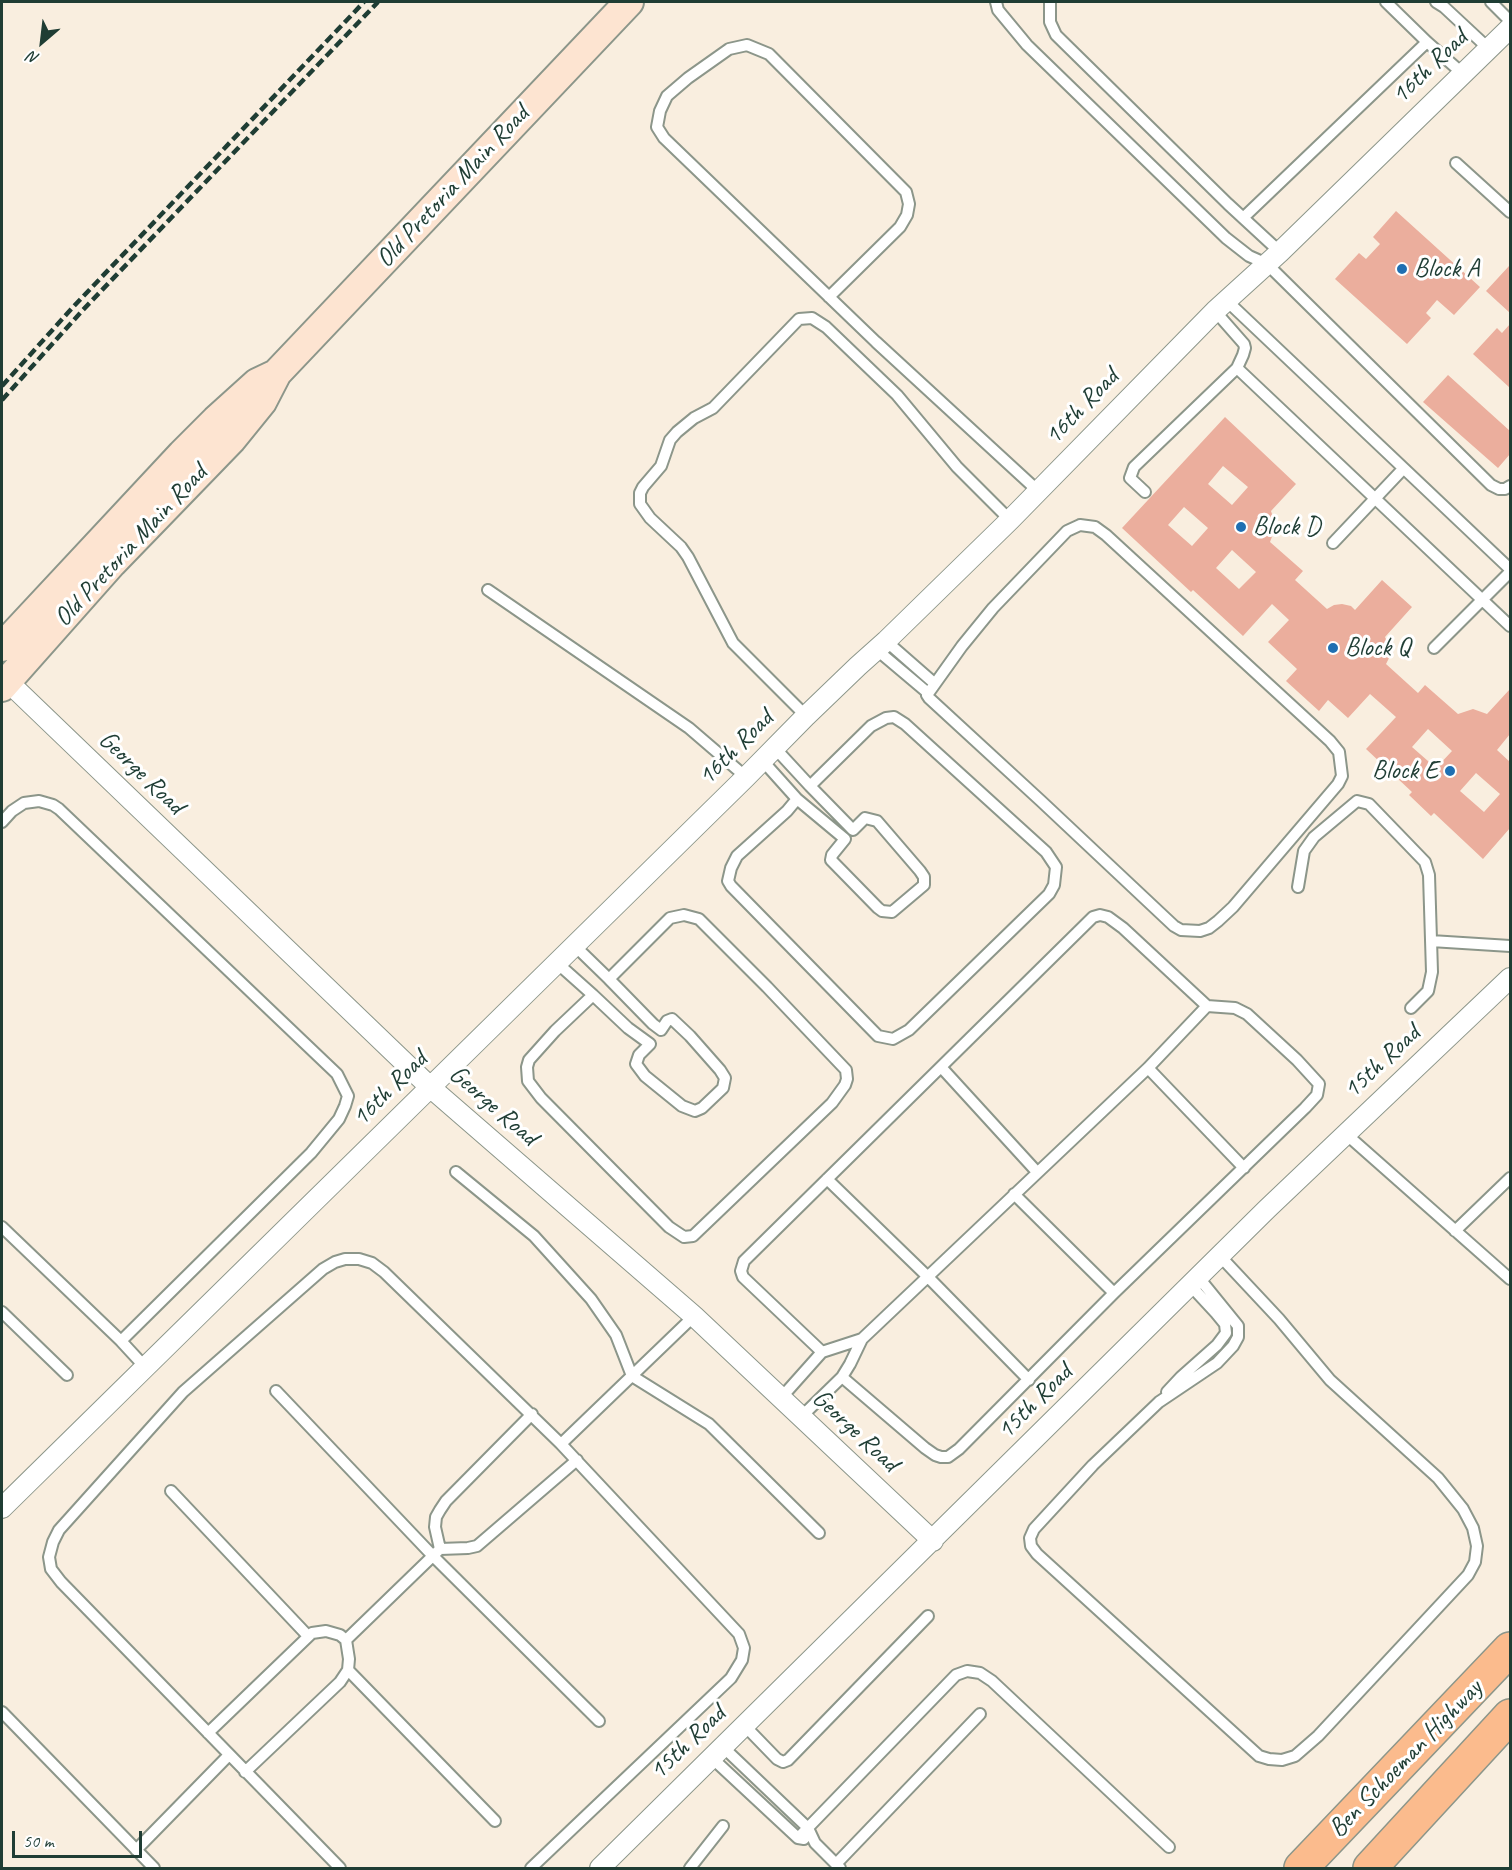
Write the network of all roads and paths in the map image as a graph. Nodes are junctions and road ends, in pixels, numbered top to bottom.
1 (629, 2) edge
2 (996, 2) edge
3 (1050, 2) edge
4 (1386, 2) edge
5 (1436, 2) edge
6 (1491, 2) edge
7 (1510, 21) edge
8 (1510, 28) edge
9 (1427, 42) junction
10 (1488, 48) junction
11 (1462, 73) junction
12 (1456, 163) dead end
13 (1510, 212) edge
14 (1243, 218) junction
15 (1274, 258) junction
16 (829, 297) junction
17 (1220, 305) junction
18 (1237, 368) junction
19 (278, 373) junction
20 (1403, 469) junction
21 (1510, 486) edge
22 (1038, 491) junction
23 (1145, 492) dead end
24 (1375, 499) junction
25 (1010, 520) junction
26 (1333, 543) dead end
27 (1510, 570) edge
28 (488, 590) dead end
29 (1482, 600) junction
30 (1510, 626) edge
31 (881, 646) junction
32 (2, 647) edge
33 (1434, 648) dead end
34 (4, 681) edge
35 (931, 688) junction
36 (806, 716) junction
37 (768, 754) junction
38 (746, 777) junction
39 (810, 786) junction
40 (797, 799) junction
41 (2, 822) edge
42 (854, 830) junction
43 (845, 839) junction
44 (1298, 887) dead end
45 (1431, 941) junction
46 (574, 945) junction
47 (1510, 946) edge
48 (556, 962) junction
49 (609, 980) junction
50 (1509, 981) edge
51 (593, 995) junction
52 (1207, 1006) junction
53 (1411, 1008) dead end
54 (661, 1030) junction
55 (650, 1044) junction
56 (941, 1067) junction
57 (1148, 1068) junction
58 (430, 1088) junction
59 (1346, 1134) junction
60 (1244, 1168) junction
61 (456, 1172) dead end
62 (1036, 1172) junction
63 (1510, 1178) edge
64 (827, 1179) junction
65 (1014, 1194) junction
66 (2, 1227) edge
67 (1455, 1231) junction
68 (1220, 1256) junction
69 (928, 1277) junction
70 (1510, 1280) edge
71 (1195, 1282) junction
72 (1114, 1293) junction
73 (2, 1312) edge
74 (694, 1316) junction
75 (862, 1339) junction
76 (121, 1341) junction
77 (822, 1352) junction
78 (145, 1367) junction
79 (67, 1375) dead end
80 (632, 1376) junction
81 (842, 1377) junction
82 (1029, 1380) junction
83 (276, 1391) dead end
84 (781, 1398) junction
85 (532, 1414) junction
86 (801, 1417) junction
87 (561, 1444) junction
88 (577, 1460) junction
89 (171, 1491) dead end
90 (2, 1508) edge
91 (819, 1533) dead end
92 (933, 1541) junction
93 (437, 1553) junction
94 (928, 1616) dead end
95 (308, 1636) junction
96 (346, 1640) junction
97 (1510, 1649) edge
98 (348, 1670) junction
99 (2, 1712) edge
100 (980, 1714) dead end
101 (1510, 1716) edge
102 (599, 1721) dead end
103 (745, 1726) junction
104 (208, 1733) junction
105 (717, 1753) junction
106 (229, 1755) junction
107 (245, 1772) junction
108 (495, 1821) dead end
109 (723, 1826) dead end
110 (808, 1828) junction
111 (798, 1838) junction
112 (815, 1843) junction
113 (1169, 1847) dead end
114 (136, 1850) junction
115 (838, 1866) edge
116 (154, 1869) edge
117 (340, 1869) edge
118 (531, 1869) edge
119 (600, 1869) edge
120 (690, 1869) edge
121 (1301, 1869) edge
122 (1370, 1869) edge

1 - 19 main road, Old Pretoria Main Road
2 - 15 lane
3 - 14 lane
4 - 9 lane
5 - 10 lane
6 - 7 lane
8 - 10 street, 16th Road
9 - 11 lane
9 - 14 lane
10 - 11 street, 16th Road
11 - 15 street, 16th Road
12 - 13 lane
14 - 15 lane
15 - 17 street, 16th Road
15 - 21 lane
16 - 16 lane
16 - 22 lane
17 - 18 lane
17 - 20 lane
17 - 22 street, 16th Road
18 - 23 lane
18 - 24 lane
19 - 32 main road, Old Pretoria Main Road
19 - 34 main road, Old Pretoria Main Road
20 - 24 lane
20 - 27 lane
22 - 25 street, 16th Road
24 - 26 lane
24 - 29 lane
25 - 31 street, 16th Road
25 - 36 lane
27 - 29 lane
28 - 38 lane
29 - 30 lane
29 - 33 lane
31 - 35 lane
31 - 36 street, 16th Road
34 - 58 street, George Road
35 - 35 lane
36 - 37 street, 16th Road
37 - 38 street, 16th Road
37 - 39 lane
37 - 40 lane
38 - 46 street, 16th Road
39 - 40 lane
39 - 42 lane
40 - 43 lane
41 - 76 lane
42 - 43 lane
42 - 43 lane
44 - 45 lane
45 - 47 lane
45 - 53 lane
46 - 48 street, 16th Road
46 - 49 lane
48 - 51 lane
48 - 58 street, 16th Road
49 - 51 lane
49 - 54 lane
50 - 59 street, 15th Road
51 - 55 lane
52 - 56 lane
52 - 57 lane
52 - 60 lane
54 - 55 lane
54 - 55 lane
56 - 62 lane
56 - 64 lane
57 - 60 lane
57 - 62 lane
58 - 74 street, George Road
58 - 78 street, 16th Road
59 - 67 lane
59 - 68 street, 15th Road
60 - 72 lane
61 - 80 lane
62 - 65 lane
63 - 67 lane
64 - 69 lane
64 - 77 lane
65 - 69 lane
65 - 72 lane
66 - 76 lane
67 - 70 lane
68 - 71 street, 15th Road
68 - 71 lane
69 - 75 lane
69 - 82 lane
71 - 92 street, 15th Road
72 - 82 lane
73 - 79 lane
74 - 80 lane
74 - 84 street, George Road
75 - 77 lane
75 - 81 lane
76 - 78 lane
77 - 84 lane
78 - 90 street, 16th Road
80 - 87 lane
80 - 91 lane
81 - 82 lane
81 - 86 lane
83 - 93 lane
84 - 86 street, George Road
85 - 87 lane
85 - 93 lane
85 - 104 lane
86 - 92 street, George Road
87 - 88 lane
88 - 93 lane
88 - 118 lane
89 - 95 lane
92 - 103 street, 15th Road
93 - 96 lane
93 - 102 lane
94 - 103 lane
95 - 96 lane
95 - 104 lane
96 - 98 lane
97 - 121 highway, Ben Schoeman Highway
98 - 107 lane
98 - 108 lane
99 - 114 lane
100 - 115 lane
101 - 122 highway, Ben Schoeman Highway
103 - 105 street, 15th Road
104 - 106 lane
105 - 110 lane
105 - 111 lane
105 - 119 street, 15th Road
106 - 107 lane
106 - 114 lane
107 - 117 lane
109 - 120 lane
110 - 111 lane
110 - 112 lane
110 - 113 lane
111 - 112 lane
112 - 115 lane
114 - 116 lane

